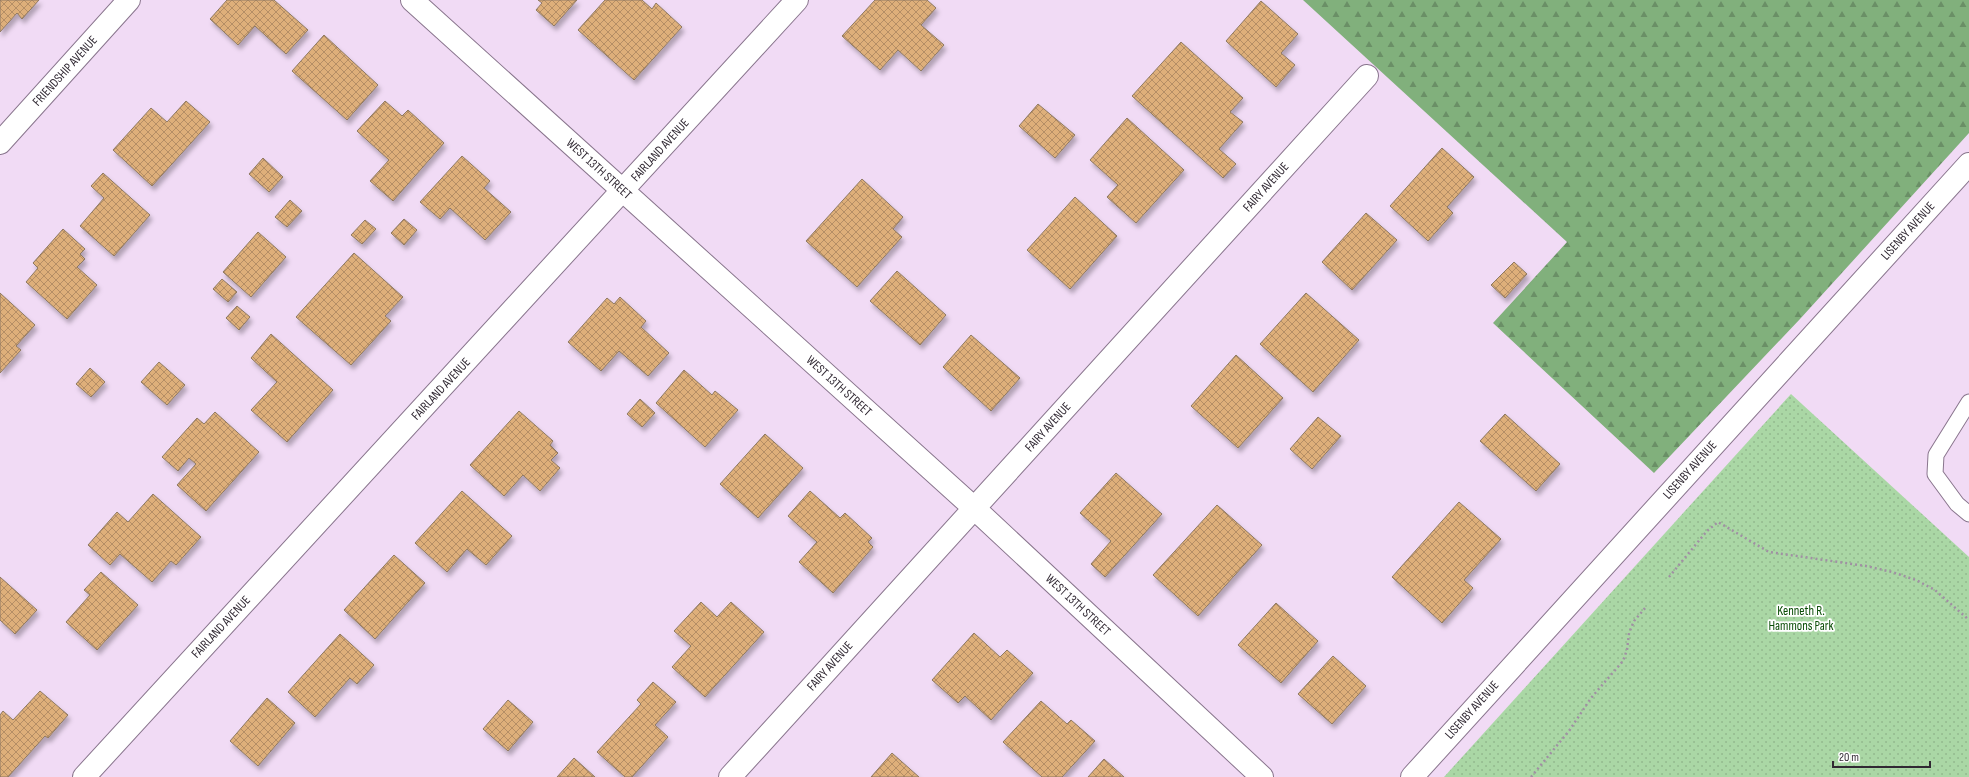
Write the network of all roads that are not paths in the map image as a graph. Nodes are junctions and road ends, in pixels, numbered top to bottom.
1 (129, 0) edge
2 (412, 0) edge
3 (797, 0) edge
4 (1367, 76) dead end
5 (0, 143) edge
6 (1969, 164) edge
7 (623, 191) junction
8 (1969, 402) edge
9 (974, 508) junction
10 (1969, 514) edge
11 (84, 777) edge
12 (730, 777) edge
13 (1262, 777) edge
14 (1412, 777) edge

1 - 5 street, FRIENDSHIP AVENUE
2 - 7 street, WEST 13TH STREET
3 - 7 street, FAIRLAND AVENUE
4 - 9 street, FAIRY AVENUE
6 - 14 street, LISENBY AVENUE
7 - 9 street, WEST 13TH STREET
7 - 11 street, FAIRLAND AVENUE
8 - 10 lane
9 - 12 street, FAIRY AVENUE
9 - 13 street, WEST 13TH STREET

